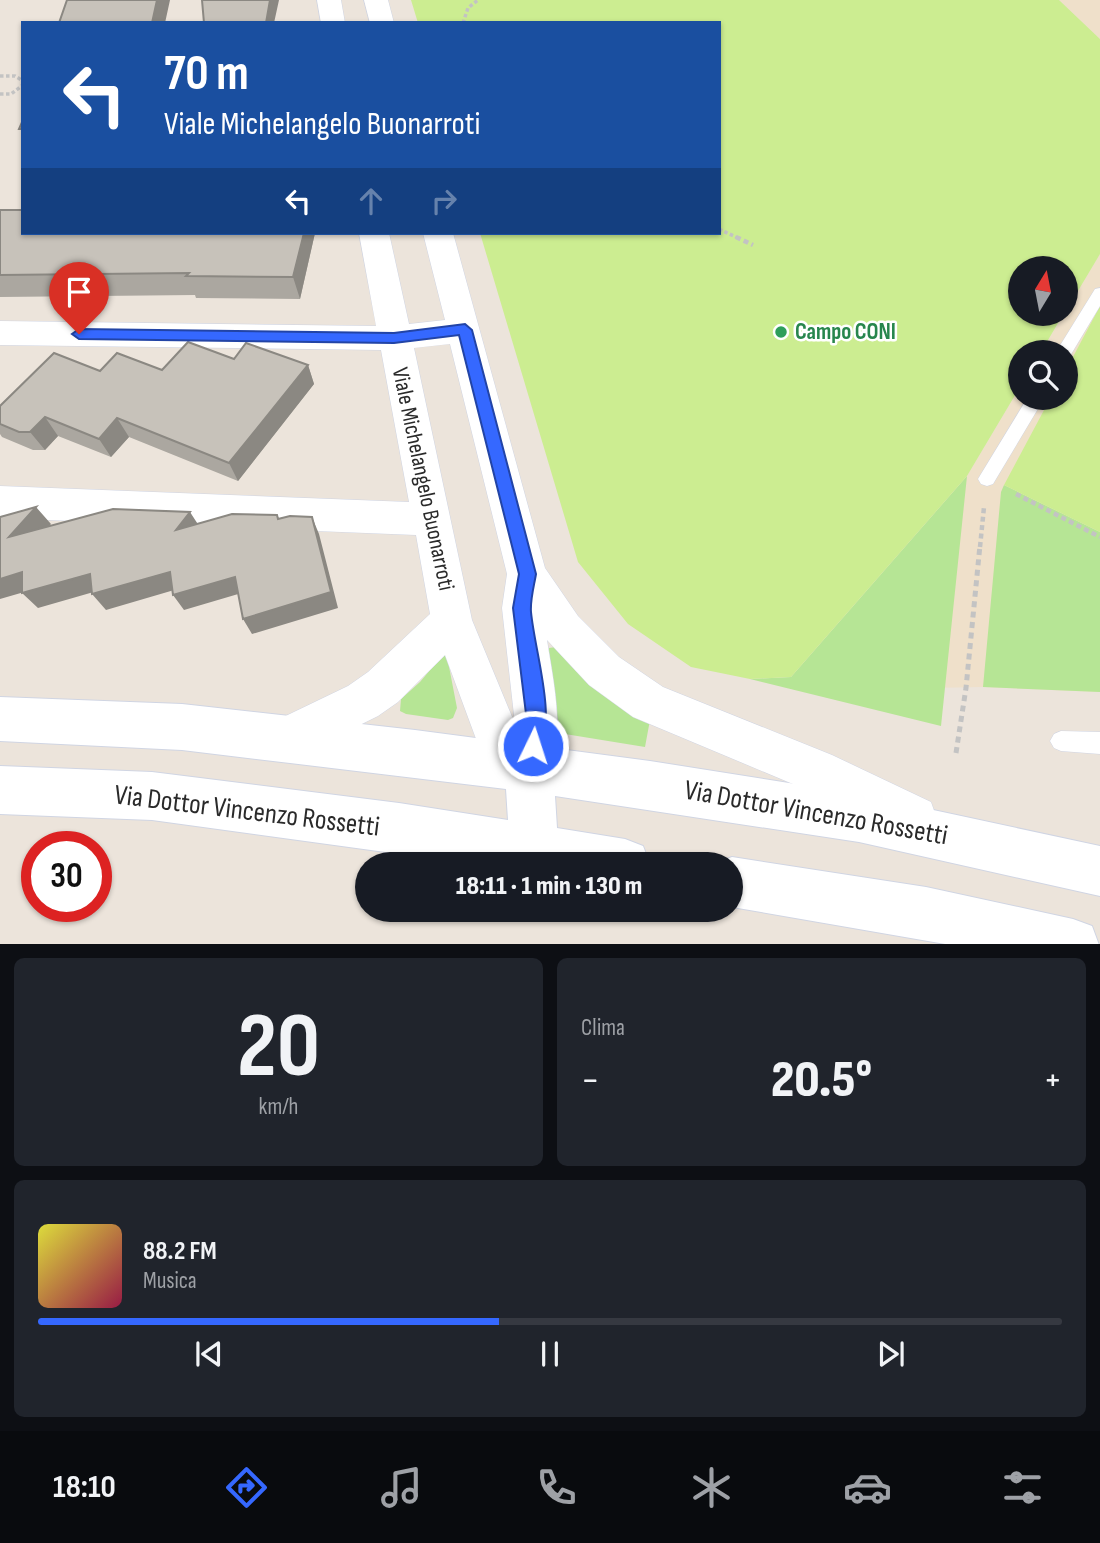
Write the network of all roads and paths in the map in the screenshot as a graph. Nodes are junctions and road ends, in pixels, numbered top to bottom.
1 (329, 0) edge
2 (376, 0) edge
3 (478, 0) edge
4 (333, 21) edge
5 (381, 21) edge
6 (464, 21) edge
7 (0, 76) edge
8 (21, 81) edge
9 (21, 85) edge
10 (0, 94) edge
11 (721, 230) edge
12 (374, 235) edge
13 (439, 235) edge
14 (753, 245) dead end
15 (1100, 293) edge
16 (465, 330) junction
17 (0, 333) edge
18 (394, 338) junction
19 (1071, 340) edge
20 (1029, 410) edge
21 (987, 479) junction
22 (0, 502) edge
23 (431, 519) junction
24 (1100, 537) edge
25 (527, 574) junction
26 (452, 620) junction
27 (0, 719) edge
28 (285, 740) junction
29 (1061, 741) dead end
30 (1100, 743) edge
31 (956, 753) dead end
32 (529, 769) junction
33 (0, 790) edge
34 (950, 837) junction
35 (534, 850) junction
36 (547, 852) edge
37 (1100, 871) edge
38 (743, 884) edge
39 (1073, 944) edge

1 - 4 street
2 - 5 street
3 - 6 path
7 - 8 path
9 - 10 path
11 - 14 path
12 - 18 street, Viale Michelangelo Buonarroti
13 - 16 street
15 - 19 lane
16 - 18 street, Viale Michelangelo Buonarroti
16 - 25 street
17 - 18 street
18 - 23 street, Viale Michelangelo Buonarroti
20 - 21 lane
21 - 24 path
21 - 31 path
22 - 23 street
23 - 26 street, Viale Michelangelo Buonarroti
25 - 32 street
25 - 34 street
26 - 28 street, Viale Michelangelo Buonarroti
26 - 32 street, Viale Michelangelo Buonarroti
27 - 28 street, Via Dottor Vincenzo Rossetti
28 - 32 street, Via Dottor Vincenzo Rossetti
29 - 30 lane
32 - 34 street, Via Dottor Vincenzo Rossetti
32 - 35 street
33 - 35 street, Via Dottor Vincenzo Rossetti
34 - 37 street, Via Dottor Vincenzo Rossetti
35 - 36 street, Via Dottor Vincenzo Rossetti
38 - 39 street

